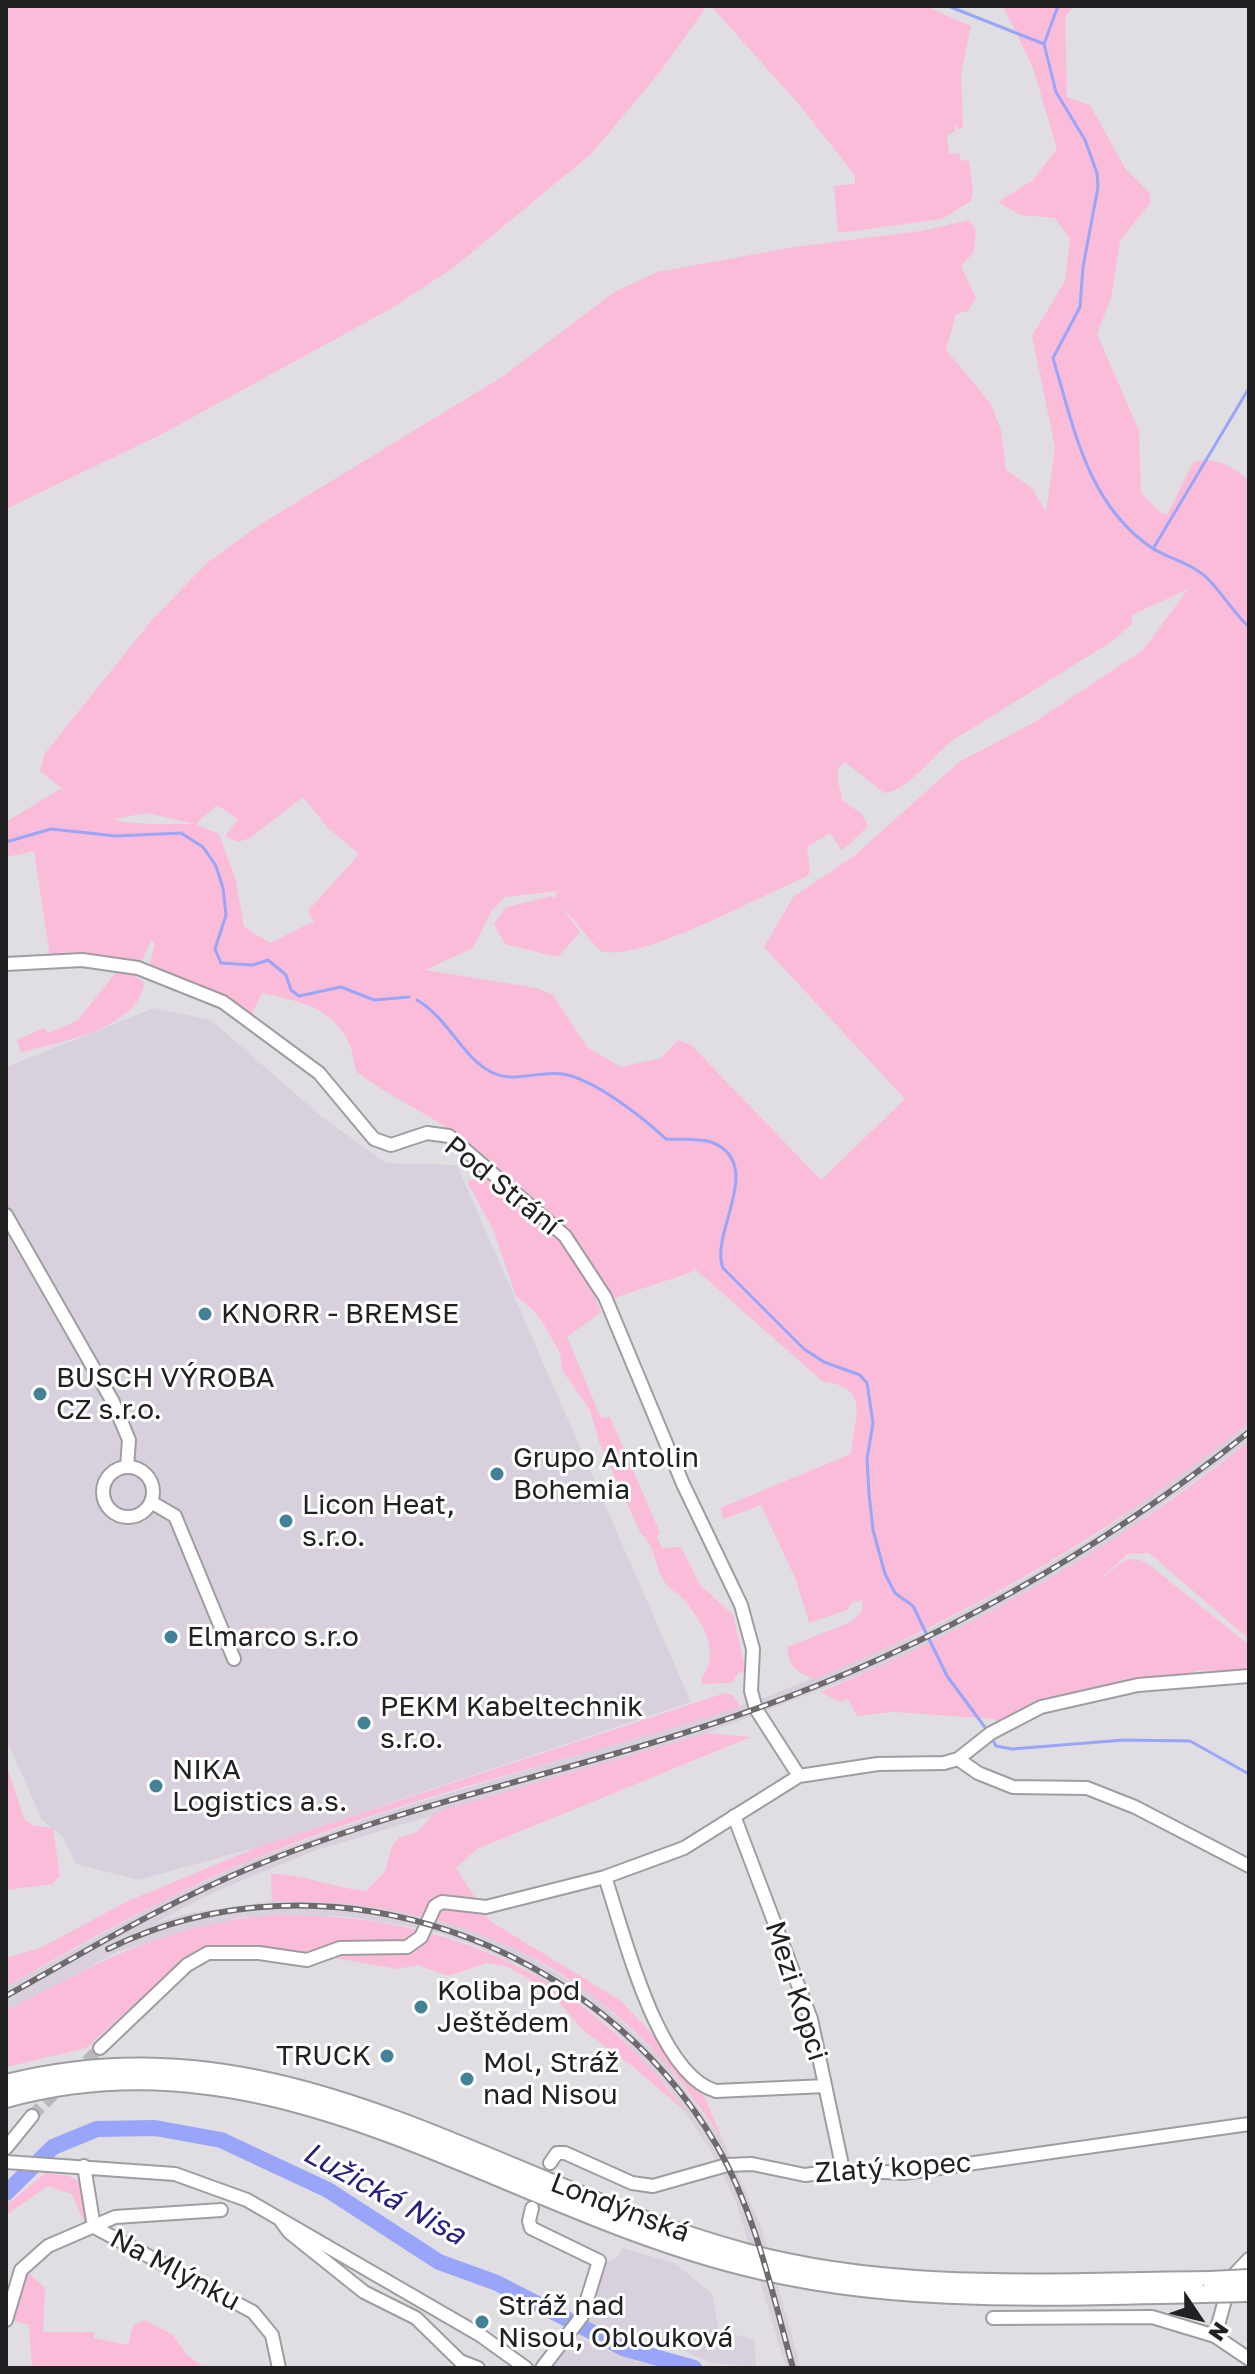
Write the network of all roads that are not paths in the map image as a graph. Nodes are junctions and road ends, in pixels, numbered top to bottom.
1 (6, 964) edge
2 (6, 1215) edge
3 (127, 1467) junction
4 (151, 1502) junction
5 (234, 1659) dead end
6 (1249, 1676) edge
7 (958, 1759) junction
8 (799, 1776) junction
9 (734, 1816) junction
10 (1249, 1866) edge
11 (605, 1877) junction
12 (100, 2048) tunnel mouth
13 (6, 2083) edge
14 (825, 2086) junction
15 (6, 2099) edge
16 (32, 2116) tunnel mouth
17 (1249, 2124) edge
18 (6, 2148) edge
19 (12, 2162) edge
20 (550, 2163) dead end
21 (84, 2166) junction
22 (843, 2170) junction
23 (532, 2208) dead end
24 (221, 2210) dead end
25 (276, 2214) junction
26 (94, 2227) junction
27 (1249, 2259) edge
28 (1249, 2278) edge
29 (1206, 2287) junction
30 (1249, 2293) edge
31 (993, 2318) dead end
32 (6, 2320) edge
33 (1215, 2336) junction
34 (1243, 2355) edge
35 (279, 2368) edge
36 (478, 2368) edge
37 (526, 2368) edge
38 (542, 2368) edge

1 - 8 street, Pod Strání
2 - 3 street
3 - 4 street
3 - 4 street
4 - 5 street
6 - 7 street
7 - 8 street
7 - 10 street
8 - 9 street
9 - 11 street
9 - 14 street, Mezi Kopci
11 - 12 street
11 - 14 street
13 - 29 highway, Londýnská
14 - 22 street, Mezi Kopci
15 - 29 highway, Londýnská
16 - 18 street
17 - 22 street, Zlatý kopec
19 - 21 street
20 - 22 street, Zlatý kopec
21 - 25 street
21 - 26 street, Na Mlýnku
23 - 38 street, Londýnská
24 - 26 street
25 - 36 street
25 - 37 street
26 - 32 street
26 - 35 street, Na Mlýnku
27 - 33 street
28 - 29 highway, Londýnská, bridge
29 - 30 highway, Londýnská, bridge
31 - 33 street
33 - 34 street

